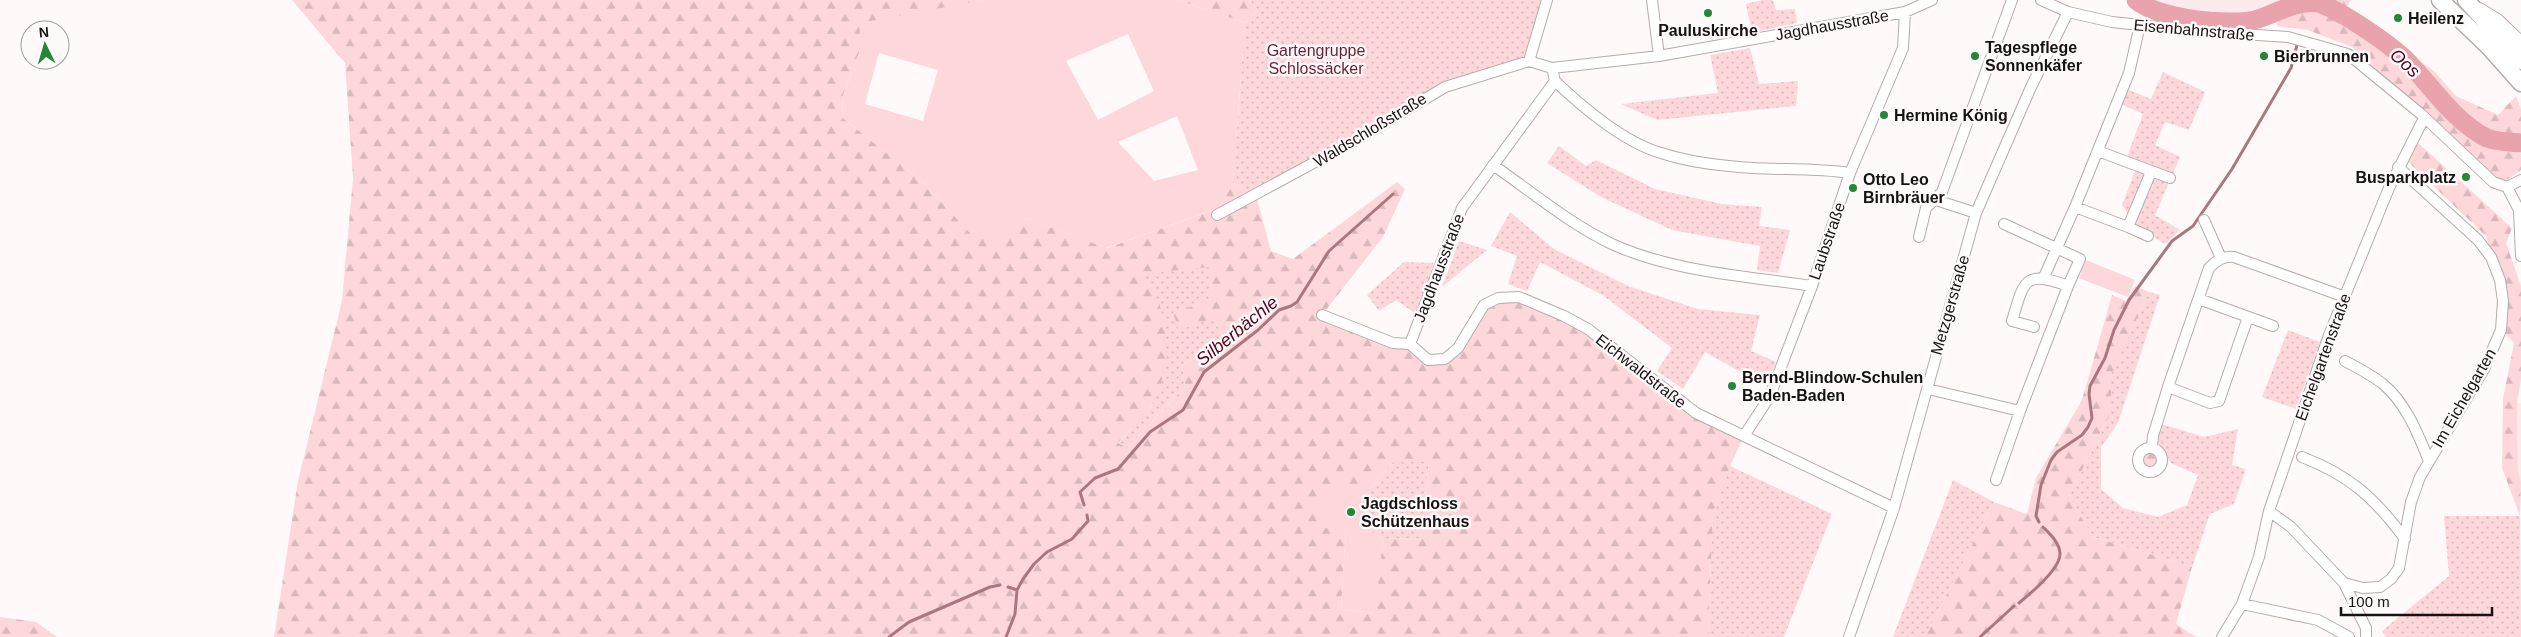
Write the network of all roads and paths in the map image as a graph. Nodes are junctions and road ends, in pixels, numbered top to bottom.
1 (1547, 0) edge
2 (1652, 0) edge
3 (1932, 0) edge
4 (2012, 0) edge
5 (2042, 0) edge
6 (2440, 0) edge
7 (2468, 2) edge
8 (1906, 12) junction
9 (2068, 12) junction
10 (2140, 25) junction
11 (2521, 44) edge
12 (1659, 56) junction
13 (2521, 60) edge
14 (1529, 61) junction
15 (1552, 68) junction
16 (1555, 81) junction
17 (2521, 83) edge
18 (2424, 118) junction
19 (2098, 150) junction
20 (1494, 164) junction
21 (2398, 167) junction
22 (2151, 172) junction
23 (1850, 173) junction
24 (2170, 178) dead end
25 (2521, 180) edge
26 (2508, 187) junction
27 (1936, 200) junction
28 (2075, 207) junction
29 (1976, 213) junction
30 (1217, 215) dead end
31 (2204, 220) dead end
32 (2004, 224) dead end
33 (2128, 227) junction
34 (2148, 236) dead end
35 (1918, 237) dead end
36 (2058, 248) junction
37 (2521, 256) edge
38 (2221, 258) junction
39 (2044, 277) junction
40 (1812, 286) junction
41 (2068, 286) junction
42 (2345, 297) junction
43 (2199, 300) junction
44 (1322, 316) dead end
45 (2248, 318) junction
46 (2273, 326) dead end
47 (2034, 328) dead end
48 (1410, 344) junction
49 (2346, 361) dead end
50 (2168, 388) junction
51 (1928, 389) junction
52 (2020, 411) junction
53 (1744, 436) junction
54 (2152, 447) dead end
55 (2302, 457) dead end
56 (2429, 461) junction
57 (1996, 480) dead end
58 (1894, 508) junction
59 (2269, 511) junction
60 (2405, 539) junction
61 (2344, 583) junction
62 (2242, 604) junction
63 (2366, 632) edge
64 (1848, 637) edge
65 (2222, 637) edge
66 (2349, 637) edge

1 - 14 street
2 - 12 street
3 - 8 street, Jagdhausstraße
4 - 27 street
5 - 9 street, Eisenbahnstraße
6 - 17 main road
7 - 11 main road
7 - 13 main road
8 - 12 street, Jagdhausstraße
8 - 23 street, Laubstraße
9 - 10 street, Eisenbahnstraße
9 - 29 street, Metzgerstraße
10 - 18 street, Eisenbahnstraße
10 - 19 street
12 - 15 street, Jagdhausstraße
14 - 15 street, Jagdhausstraße
14 - 30 street, Waldschloßstraße
15 - 16 street
16 - 20 street, Jagdhausstraße
16 - 23 street
18 - 21 street, Eichelgartenstraße
18 - 26 street, Eisenbahnstraße
19 - 22 street
19 - 28 street
20 - 40 street
20 - 48 street, Jagdhausstraße
21 - 42 street, Eichelgartenstraße
21 - 56 street, Im Eichelgarten
22 - 24 street
22 - 33 street
23 - 40 street, Laubstraße
25 - 26 street
26 - 37 street
27 - 29 street
27 - 35 street
28 - 33 street
28 - 36 street
29 - 51 street, Metzgerstraße
31 - 38 street
32 - 36 street
33 - 34 street
36 - 39 street
36 - 41 street
38 - 42 street
38 - 43 street
39 - 41 street
39 - 47 street
40 - 53 street, Laubstraße
41 - 52 street
42 - 59 street, Eichelgartenstraße
43 - 45 street
43 - 50 street
44 - 48 street, Jagdhausstraße
45 - 46 street
45 - 50 street
48 - 53 street, Eichwaldstraße
49 - 56 street, Im Eichelgarten
50 - 54 street
51 - 52 street
51 - 58 street, Metzgerstraße
52 - 57 street
53 - 58 street, Eichwaldstraße
55 - 60 street
56 - 60 street, Im Eichelgarten
58 - 64 street, Metzgerstraße
59 - 61 street
59 - 62 street, Eichelgartenstraße
60 - 61 street, Im Eichelgarten
61 - 63 street
62 - 65 street
62 - 66 street

